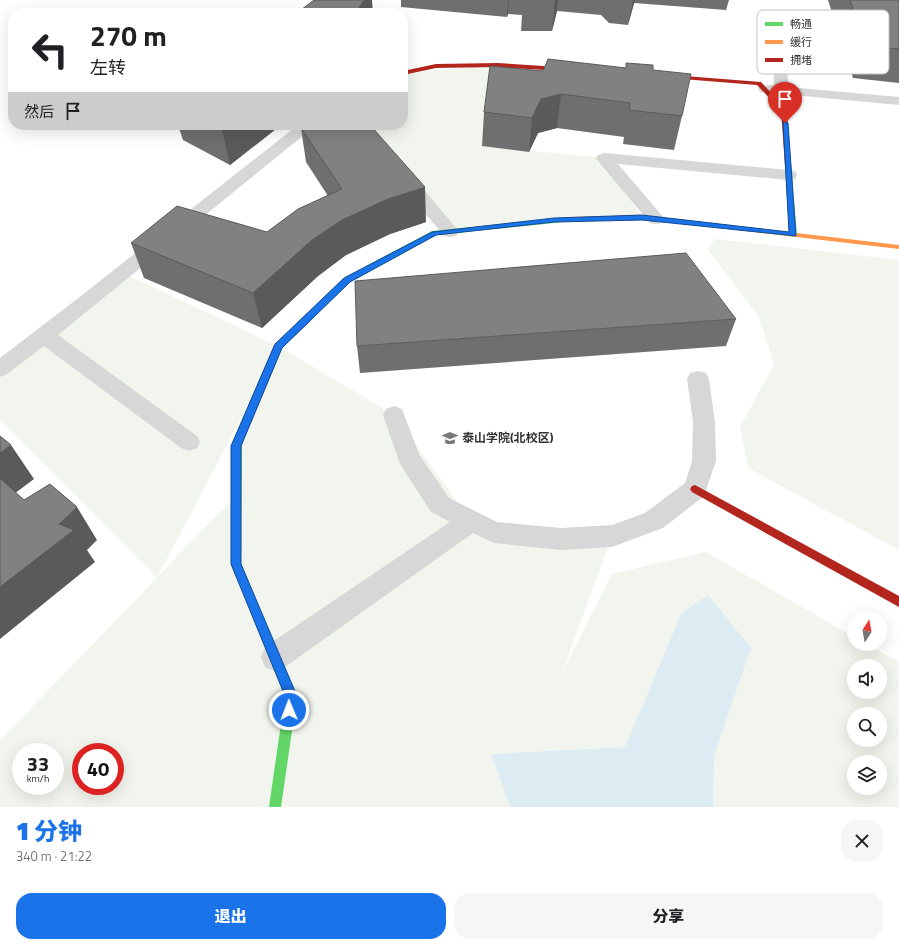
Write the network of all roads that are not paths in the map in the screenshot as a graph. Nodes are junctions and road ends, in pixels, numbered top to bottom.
1 (585, 71) edge
2 (408, 72) edge
3 (780, 74) edge
4 (649, 75) edge
5 (765, 89) junction
6 (781, 90) junction
7 (899, 101) edge
8 (302, 130) edge
9 (396, 166) edge
10 (789, 175) junction
11 (656, 219) junction
12 (450, 232) junction
13 (793, 235) junction
14 (899, 247) edge
15 (44, 335) junction
16 (0, 369) edge
17 (698, 379) dead end
18 (394, 415) dead end
19 (189, 442) dead end
20 (695, 489) junction
21 (471, 521) junction
22 (899, 602) edge
23 (275, 657) junction
24 (275, 807) edge

1 - 2 street
3 - 6 street
4 - 5 street
5 - 6 street
5 - 10 street
6 - 7 street
8 - 15 street
9 - 12 street
10 - 11 street
10 - 13 street
11 - 12 street
11 - 13 street
12 - 23 street
13 - 14 street
15 - 16 street
15 - 19 street
17 - 20 street
18 - 21 street
20 - 21 street
20 - 22 street
21 - 23 street
23 - 24 street

